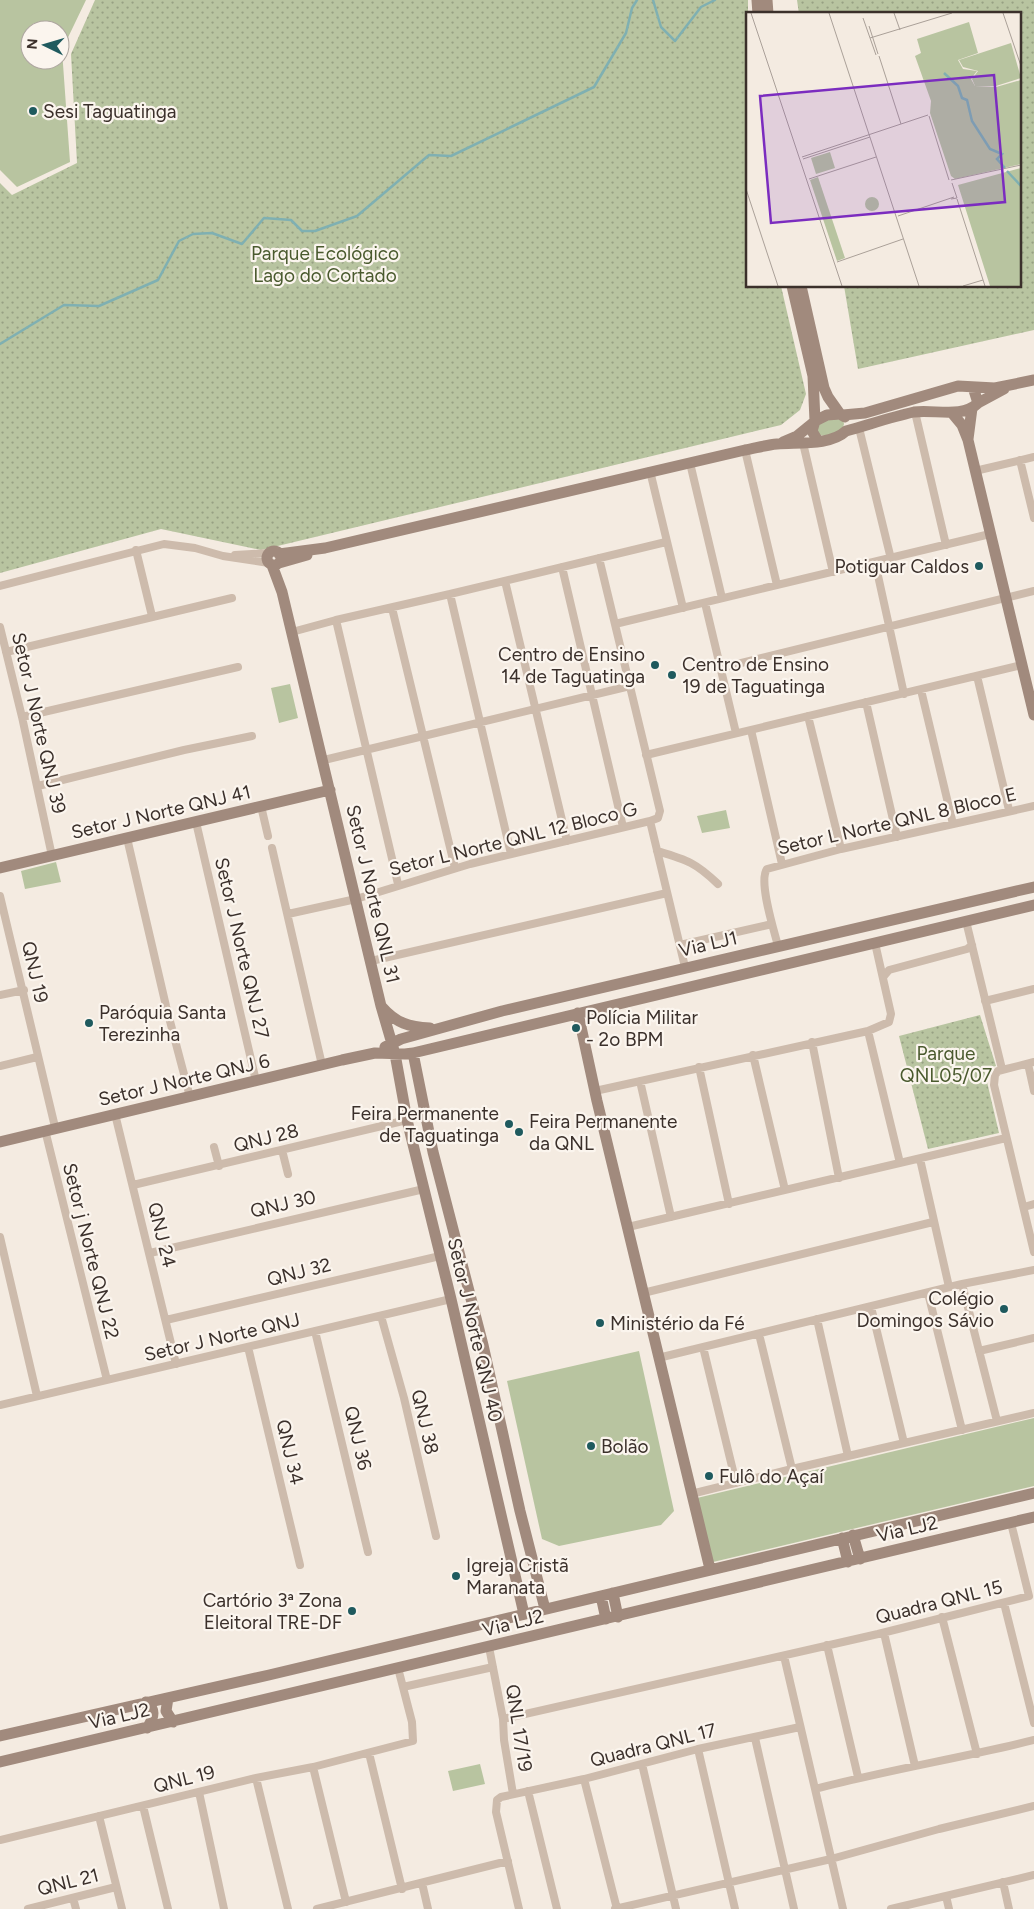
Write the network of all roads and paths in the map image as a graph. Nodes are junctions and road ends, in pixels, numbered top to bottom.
1 (792, 288) edge
2 (801, 288) edge
3 (1034, 380) edge
4 (1010, 386) junction
5 (973, 387) junction
6 (944, 392) junction
7 (975, 406) junction
8 (915, 412) junction
9 (949, 412) junction
10 (842, 414) junction
11 (814, 422) junction
12 (859, 428) junction
13 (846, 431) junction
14 (968, 440) junction
15 (818, 441) junction
16 (803, 443) junction
17 (778, 444) junction
18 (745, 450) junction
19 (1034, 457) edge
20 (1020, 460) junction
21 (690, 463) junction
22 (975, 470) junction
23 (650, 471) junction
24 (1034, 518) edge
25 (990, 534) junction
26 (666, 542) junction
27 (946, 545) junction
28 (136, 550) junction
29 (599, 558) junction
30 (890, 558) junction
31 (274, 560) junction
32 (875, 562) junction
33 (562, 567) junction
34 (833, 572) junction
35 (505, 581) junction
36 (777, 585) junction
37 (0, 586) edge
38 (1034, 591) edge
39 (450, 594) junction
40 (232, 598) dead end
41 (722, 598) junction
42 (1005, 598) junction
43 (705, 603) junction
44 (392, 608) junction
45 (683, 608) junction
46 (152, 616) junction
47 (336, 620) junction
48 (615, 624) junction
49 (0, 627) edge
50 (890, 628) junction
51 (292, 632) junction
52 (6, 652) junction
53 (1022, 665) junction
54 (238, 668) dead end
55 (721, 668) junction
56 (977, 676) junction
57 (630, 686) junction
58 (921, 690) junction
59 (904, 694) junction
60 (591, 695) junction
61 (866, 702) junction
62 (536, 708) junction
63 (1034, 714) edge
64 (808, 716) junction
65 (22, 717) junction
66 (479, 721) junction
67 (751, 730) junction
68 (736, 733) junction
69 (423, 735) junction
70 (252, 736) dead end
71 (366, 749) junction
72 (646, 755) junction
73 (324, 760) junction
74 (38, 786) junction
75 (330, 790) junction
76 (261, 806) junction
77 (1034, 806) edge
78 (1009, 810) junction
79 (653, 820) junction
80 (196, 822) junction
81 (953, 824) junction
82 (623, 827) junction
83 (268, 836) dead end
84 (898, 837) junction
85 (127, 838) junction
86 (567, 841) junction
87 (272, 848) dead end
88 (841, 849) junction
89 (657, 852) junction
90 (511, 854) junction
91 (52, 856) junction
92 (782, 864) junction
93 (0, 868) edge
94 (455, 868) junction
95 (398, 884) junction
96 (718, 884) dead end
97 (1034, 887) edge
98 (667, 893) junction
99 (0, 896) edge
100 (356, 898) junction
101 (1034, 905) edge
102 (288, 914) junction
103 (966, 921) junction
104 (3, 922) edge
105 (772, 924) junction
106 (836, 933) junction
107 (811, 939) junction
108 (875, 943) junction
109 (680, 945) junction
110 (778, 946) junction
111 (971, 949) junction
112 (834, 952) junction
113 (813, 958) junction
114 (371, 961) junction
115 (685, 967) junction
116 (885, 971) junction
117 (654, 975) junction
118 (1034, 989) edge
119 (24, 990) junction
120 (0, 995) edge
121 (657, 995) junction
122 (985, 1001) junction
123 (381, 1006) junction
124 (502, 1011) junction
125 (578, 1013) junction
126 (439, 1028) junction
127 (506, 1030) junction
128 (868, 1030) junction
129 (812, 1042) junction
130 (393, 1048) junction
131 (413, 1053) junction
132 (754, 1055) junction
133 (37, 1057) junction
134 (1031, 1063) edge
135 (322, 1064) junction
136 (0, 1066) edge
137 (699, 1067) junction
138 (1002, 1069) junction
139 (256, 1081) junction
140 (640, 1081) junction
141 (595, 1091) junction
142 (1034, 1091) edge
143 (190, 1097) junction
144 (423, 1106) junction
145 (115, 1114) junction
146 (406, 1116) junction
147 (50, 1128) junction
148 (1006, 1138) junction
149 (0, 1142) edge
150 (214, 1147) dead end
151 (282, 1150) junction
152 (920, 1159) junction
153 (900, 1163) junction
154 (219, 1166) junction
155 (288, 1174) dead end
156 (839, 1178) junction
157 (133, 1185) junction
158 (424, 1189) junction
159 (785, 1190) junction
160 (729, 1204) junction
161 (1034, 1204) edge
162 (1024, 1206) junction
163 (672, 1217) junction
164 (933, 1222) junction
165 (628, 1227) junction
166 (0, 1237) edge
167 (150, 1252) junction
168 (1034, 1252) edge
169 (442, 1261) junction
170 (463, 1265) junction
171 (1034, 1270) edge
172 (467, 1281) junction
173 (962, 1284) junction
174 (949, 1287) junction
175 (450, 1293) junction
176 (643, 1293) junction
177 (928, 1293) junction
178 (871, 1307) junction
179 (381, 1316) junction
180 (817, 1319) junction
181 (166, 1320) junction
182 (316, 1331) junction
183 (759, 1334) junction
184 (1034, 1338) edge
185 (248, 1347) junction
186 (703, 1347) junction
187 (979, 1351) junction
188 (658, 1358) junction
189 (176, 1364) junction
190 (107, 1380) junction
191 (37, 1396) junction
192 (0, 1404) edge
193 (1034, 1413) edge
194 (997, 1421) junction
195 (962, 1430) junction
196 (904, 1443) junction
197 (848, 1456) junction
198 (792, 1469) junction
199 (736, 1483) junction
200 (1034, 1493) edge
201 (691, 1494) junction
202 (520, 1511) junction
203 (500, 1514) junction
204 (1034, 1517) edge
205 (1011, 1523) junction
206 (436, 1536) dead end
207 (848, 1536) junction
208 (368, 1552) dead end
209 (860, 1559) junction
210 (532, 1561) junction
211 (848, 1562) junction
212 (512, 1564) junction
213 (300, 1565) dead end
214 (710, 1569) junction
215 (613, 1593) junction
216 (601, 1596) junction
217 (1031, 1598) edge
218 (1004, 1603) junction
219 (545, 1609) junction
220 (524, 1614) junction
221 (618, 1617) junction
222 (942, 1617) junction
223 (606, 1619) junction
224 (884, 1633) junction
225 (827, 1645) junction
226 (489, 1647) junction
227 (784, 1656) junction
228 (493, 1667) junction
229 (398, 1668) junction
230 (404, 1687) junction
231 (168, 1698) junction
232 (146, 1702) junction
233 (503, 1719) junction
234 (173, 1722) junction
235 (1034, 1723) edge
236 (800, 1727) junction
237 (148, 1728) junction
238 (0, 1736) edge
239 (755, 1738) junction
240 (1034, 1740) edge
241 (698, 1750) junction
242 (369, 1753) junction
243 (977, 1754) junction
244 (0, 1762) edge
245 (642, 1764) junction
246 (915, 1766) junction
247 (313, 1767) junction
248 (256, 1778) junction
249 (858, 1778) junction
250 (584, 1779) junction
251 (815, 1789) junction
252 (528, 1791) junction
253 (199, 1792) junction
254 (513, 1794) junction
255 (143, 1806) junction
256 (1034, 1806) edge
257 (100, 1816) junction
258 (0, 1840) edge
259 (831, 1859) junction
260 (508, 1861) junction
261 (785, 1869) junction
262 (1034, 1875) edge
263 (1003, 1882) junction
264 (422, 1883) junction
265 (730, 1883) junction
266 (116, 1887) junction
267 (402, 1889) junction
268 (673, 1895) junction
269 (946, 1896) junction
270 (74, 1898) junction
271 (346, 1902) junction
272 (28, 1909) edge
273 (76, 1909) edge
274 (122, 1909) edge
275 (168, 1909) edge
276 (224, 1909) edge
277 (288, 1909) edge
278 (317, 1909) edge
279 (428, 1909) edge
280 (519, 1909) edge
281 (558, 1909) edge
282 (616, 1909) edge
283 (676, 1909) edge
284 (735, 1909) edge
285 (794, 1909) edge
286 (843, 1909) edge
287 (891, 1909) edge
288 (949, 1909) edge
289 (1010, 1909) edge

1 - 11 main road
2 - 10 main road
3 - 4 main road
4 - 5 main road
4 - 7 main road
5 - 6 main road
5 - 7 main road
6 - 9 main road
6 - 10 main road
7 - 9 main road
7 - 14 main road
8 - 9 main road
8 - 12 main road
8 - 27 street
9 - 14 main road
10 - 11 main road
10 - 13 main road
11 - 15 main road
11 - 17 main road
12 - 13 main road
12 - 30 street
13 - 15 main road
14 - 22 main road
15 - 16 main road
16 - 17 main road
16 - 34 street
17 - 18 main road
18 - 21 main road
18 - 36 street
19 - 20 street
20 - 22 street
20 - 24 street
21 - 23 main road
21 - 41 street
22 - 25 main road
23 - 26 street
23 - 31 main road
25 - 27 street
25 - 42 main road
26 - 29 street
26 - 45 street
27 - 30 street
28 - 31 street
28 - 37 street
28 - 46 street
29 - 33 street
29 - 48 street
30 - 32 street
31 - 51 main road, Setor J Norte QNL 31
32 - 34 street
32 - 50 street
33 - 35 street
33 - 60 street
34 - 36 street
35 - 39 street
35 - 62 street
36 - 41 street
38 - 42 street
39 - 44 street
39 - 66 street
40 - 46 street
41 - 43 street
42 - 50 street
42 - 53 main road
43 - 45 street
43 - 55 street
44 - 47 street
44 - 69 street
45 - 48 street
46 - 52 street
47 - 51 street
47 - 71 street
48 - 57 street
49 - 52 street, Setor J Norte QNJ 39
50 - 55 street
50 - 59 street
51 - 73 main road, Setor J Norte QNL 31
52 - 65 street, Setor J Norte QNJ 39
53 - 56 street
53 - 63 main road
54 - 65 street
55 - 68 street
56 - 58 street
56 - 78 street
57 - 60 street
57 - 72 street
58 - 59 street
58 - 81 street
59 - 61 street
60 - 62 street
60 - 82 street
61 - 64 street
61 - 84 street
62 - 66 street
62 - 86 street
64 - 67 street
64 - 88 street
65 - 74 street, Setor J Norte QNJ 39
66 - 69 street
66 - 90 street
67 - 68 street
67 - 92 street
68 - 72 street
69 - 71 street
69 - 94 street
70 - 74 street
71 - 73 street
71 - 95 street
72 - 79 street
73 - 75 main road, Setor J Norte QNL 31
74 - 91 street, Setor J Norte QNJ 39
75 - 76 main road, Setor J Norte QNJ 41
75 - 100 main road, Setor J Norte QNL 31
76 - 80 main road, Setor J Norte QNJ 41
76 - 83 street
77 - 78 street, Setor L Norte QNL 8 Bloco E
78 - 81 street, Setor L Norte QNL 8 Bloco E
79 - 82 street, Setor L Norte QNL 12 Bloco G
79 - 89 street
80 - 85 main road, Setor J Norte QNJ 41
80 - 139 street, Setor J Norte QNJ 27
81 - 84 street, Setor L Norte QNL 8 Bloco E
82 - 86 street, Setor L Norte QNL 12 Bloco G
84 - 88 street, Setor L Norte QNL 8 Bloco E
85 - 91 main road, Setor J Norte QNJ 41
85 - 143 street
86 - 90 street, Setor L Norte QNL 12 Bloco G
87 - 102 street
88 - 92 street, Setor L Norte QNL 8 Bloco E
89 - 96 street
89 - 98 street
90 - 94 street, Setor L Norte QNL 12 Bloco G
91 - 93 main road, Setor J Norte QNJ 41
92 - 105 street, Setor L Norte QNL 8 Bloco E
94 - 95 street, Setor L Norte QNL 12 Bloco G
95 - 100 street, Setor L Norte QNL 12 Bloco G
97 - 106 main road, Via LJ1
98 - 109 street
98 - 114 street
99 - 104 street, QNJ 19
100 - 102 street, Setor L Norte QNL 12 Bloco G
100 - 114 main road, Setor J Norte QNL 31
101 - 103 main road, Via LJ1
102 - 135 street
103 - 108 main road, Via LJ1
103 - 111 street
104 - 119 street, QNJ 19
105 - 109 street
105 - 110 street
106 - 107 main road, Via LJ1
106 - 112 main road
107 - 110 main road, Via LJ1
107 - 113 main road
108 - 112 main road, Via LJ1
108 - 116 street
109 - 115 street
110 - 115 main road, Via LJ1
111 - 116 street
111 - 122 street
112 - 113 main road, Via LJ1
113 - 121 main road, Via LJ1
114 - 123 main road, Setor J Norte QNL 31
115 - 117 main road, Via LJ1
116 - 128 street
117 - 121 main road
117 - 124 main road, Via LJ1
118 - 122 street
119 - 120 street
119 - 133 street, QNJ 19
121 - 125 main road, Via LJ1
122 - 138 street
123 - 126 main road
123 - 130 main road, Setor J Norte QNL 31
124 - 126 main road, Via LJ1
124 - 127 main road
125 - 127 main road, Via LJ1
125 - 141 main road
126 - 130 main road, Via LJ1
127 - 131 main road, Via LJ1
128 - 129 street
128 - 153 street
129 - 132 street
129 - 156 street
130 - 131 main road, Via LJ1
130 - 135 main road, Setor J Norte QNJ 6
130 - 146 main road, Setor J Norte QNJ 40
131 - 144 main road
132 - 137 street
132 - 159 street
133 - 136 street
133 - 147 street, QNJ 19
134 - 138 street
134 - 142 street
135 - 139 main road, Setor J Norte QNJ 6
137 - 140 street
137 - 160 street
138 - 148 street
139 - 143 main road, Setor J Norte QNJ 6
140 - 141 street
140 - 163 street
141 - 165 main road
143 - 145 main road, Setor J Norte QNJ 6
144 - 146 main road
144 - 170 main road
145 - 147 main road, Setor J Norte QNJ 6
145 - 157 street, QNJ 24
146 - 151 street, QNJ 28
146 - 158 main road, Setor J Norte QNJ 40
147 - 149 main road, Setor J Norte QNJ 6
147 - 190 street, Setor j Norte QNJ 22
148 - 152 street
148 - 162 street
150 - 154 street
151 - 154 street, QNJ 28
151 - 155 street
152 - 153 street
152 - 164 street
153 - 156 street
154 - 157 street, QNJ 28
156 - 159 street
157 - 167 street, QNJ 24
158 - 167 street, QNJ 30
158 - 169 main road, Setor J Norte QNJ 40
159 - 160 street
160 - 163 street
161 - 162 street
162 - 168 street
163 - 165 street
164 - 174 street
164 - 176 street
165 - 176 main road
166 - 191 street
167 - 181 street, QNJ 24
169 - 170 main road
169 - 175 main road, Setor J Norte QNJ 40
169 - 181 street, QNJ 32
170 - 172 main road
171 - 173 street
172 - 175 main road
172 - 202 main road
173 - 174 street
173 - 187 street
174 - 177 street
175 - 179 street, Setor J Norte QNJ
175 - 203 main road, Setor J Norte QNJ 40
176 - 188 main road
177 - 178 street
177 - 195 street
178 - 180 street
178 - 196 street
179 - 182 street, Setor J Norte QNJ
179 - 206 street, QNJ 38
180 - 183 street
180 - 197 street
181 - 189 street, QNJ 24
182 - 185 street, Setor J Norte QNJ
182 - 208 street, QNJ 36
183 - 186 street
183 - 198 street
184 - 187 street
185 - 189 street, Setor J Norte QNJ
185 - 213 street, QNJ 34
186 - 188 street
186 - 199 street
187 - 194 street
188 - 201 main road
189 - 190 street, Setor J Norte QNJ
190 - 191 street, Setor J Norte QNJ
191 - 192 street, Setor J Norte QNJ
193 - 194 street
194 - 195 street
195 - 196 street
196 - 197 street
197 - 198 street
198 - 199 street
199 - 201 street
200 - 207 main road, Via LJ2
201 - 214 main road
202 - 203 main road
202 - 210 main road
203 - 212 main road, Setor J Norte QNJ 40
204 - 205 main road, Via LJ2
205 - 209 main road, Via LJ2
205 - 217 street, Quadra QNL 15
207 - 209 main road
207 - 211 main road
207 - 214 main road, Via LJ2
209 - 211 main road, Via LJ2
210 - 212 main road
210 - 219 main road
211 - 221 main road, Via LJ2
212 - 220 main road, Setor J Norte QNJ 40
214 - 215 main road, Via LJ2
215 - 216 main road, Via LJ2
215 - 221 main road
216 - 219 main road, Via LJ2
216 - 223 main road
217 - 218 street, Quadra QNL 15
218 - 222 street, Quadra QNL 15
218 - 235 street
219 - 220 main road, Via LJ2
220 - 231 main road, Via LJ2
221 - 223 main road, Via LJ2
222 - 224 street, Quadra QNL 15
222 - 243 street
223 - 226 main road, Via LJ2
224 - 225 street, Quadra QNL 15
224 - 246 street
225 - 227 street, Quadra QNL 15
225 - 249 street
226 - 228 street, QNL 17/19
226 - 229 main road, Via LJ2
227 - 233 street
227 - 236 street
228 - 230 street, QNL 17/19
228 - 233 street, QNL 17/19
229 - 230 street
229 - 234 main road, Via LJ2
230 - 242 street
231 - 232 main road, Via LJ2
231 - 234 main road
232 - 237 main road
232 - 238 main road, Via LJ2
233 - 254 street, QNL 17/19
234 - 237 main road, Via LJ2
236 - 239 street, Quadra QNL 17
236 - 251 street
237 - 244 main road, Via LJ2
239 - 241 street, Quadra QNL 17
239 - 261 street
240 - 243 street
241 - 245 street, Quadra QNL 17
241 - 265 street
242 - 247 street, QNL 19
242 - 267 street
243 - 246 street
245 - 250 street, Quadra QNL 17
245 - 268 street
246 - 249 street
247 - 248 street, QNL 19
247 - 271 street
248 - 253 street, QNL 19
248 - 277 street
249 - 251 street
250 - 252 street, Quadra QNL 17
250 - 282 street
251 - 259 street
252 - 254 street, Quadra QNL 17
252 - 281 street
253 - 255 street, QNL 19
253 - 276 street
254 - 260 street
255 - 257 street, QNL 19
255 - 275 street
256 - 259 street
257 - 258 street
257 - 266 street
259 - 261 street
259 - 286 street
260 - 264 street
260 - 280 street
261 - 265 street
261 - 285 street
262 - 263 street
263 - 269 street
263 - 289 street
264 - 267 street
264 - 279 street
265 - 268 street
265 - 284 street
266 - 270 street, QNL 21
266 - 274 street
267 - 271 street
268 - 282 street
268 - 283 street
269 - 287 street
269 - 288 street
270 - 272 street, QNL 21
270 - 273 street
271 - 278 street

